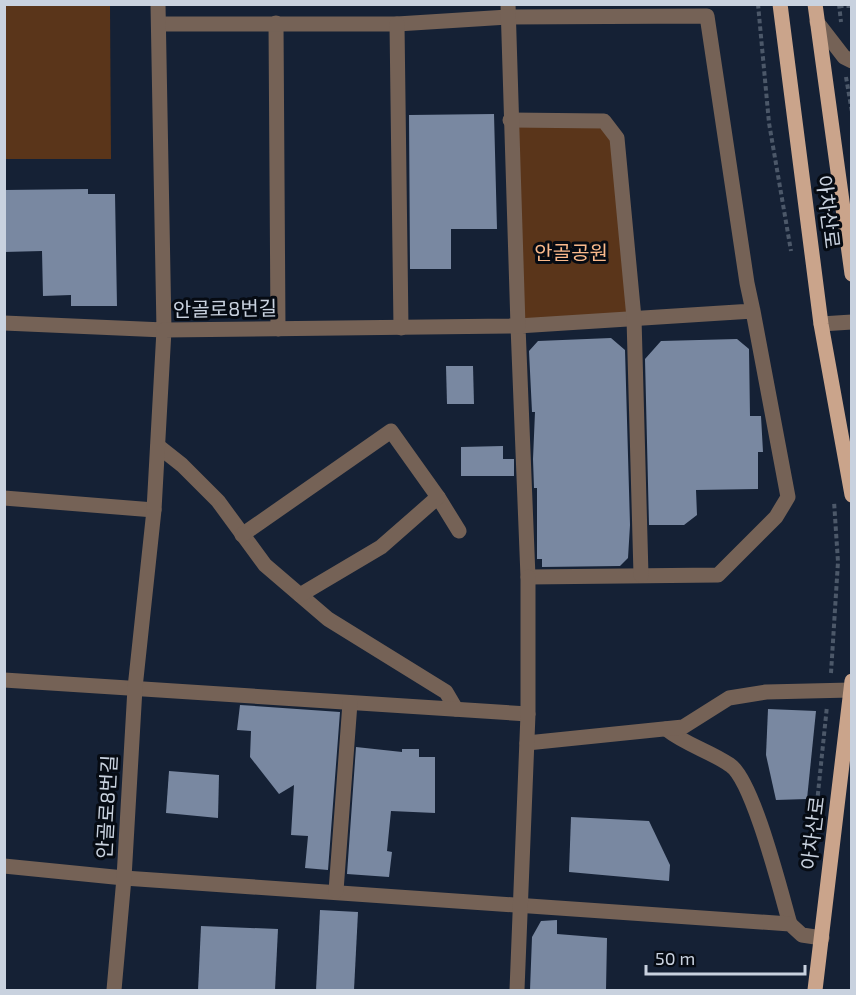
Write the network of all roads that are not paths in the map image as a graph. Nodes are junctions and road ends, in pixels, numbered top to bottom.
1 (158, 4) edge
2 (780, 4) edge
3 (815, 4) edge
4 (508, 11) edge
5 (817, 22) junction
6 (276, 23) junction
7 (159, 24) junction
8 (397, 24) junction
9 (852, 61) edge
10 (510, 120) junction
11 (852, 274) edge
12 (753, 312) junction
13 (634, 318) junction
14 (852, 322) edge
15 (4, 323) edge
16 (821, 324) junction
17 (518, 326) junction
18 (401, 328) junction
19 (278, 329) junction
20 (164, 330) junction
21 (158, 446) junction
22 (852, 495) edge
23 (438, 497) junction
24 (4, 498) edge
25 (154, 510) junction
26 (459, 531) dead end
27 (242, 535) junction
28 (641, 575) junction
29 (528, 577) junction
30 (300, 595) junction
31 (4, 680) edge
32 (851, 685) edge
33 (135, 688) junction
34 (350, 703) junction
35 (456, 710) junction
36 (528, 714) junction
37 (666, 729) junction
38 (527, 742) junction
39 (4, 867) edge
40 (124, 878) junction
41 (336, 891) junction
42 (522, 905) junction
43 (790, 924) junction
44 (822, 938) junction
45 (114, 990) edge
46 (517, 990) edge
47 (815, 990) edge

1 - 7 street
2 - 16 main road, 아차산로
3 - 5 main road, 아차산로
4 - 8 street
4 - 10 street
4 - 12 street
5 - 9 street
5 - 11 main road, 아차산로
6 - 7 street
6 - 8 street
6 - 19 street
7 - 20 street
8 - 18 street
10 - 13 street
10 - 17 street
12 - 13 street, 안골로8번길
12 - 28 street
13 - 17 street, 안골로8번길
13 - 28 street
14 - 16 street
15 - 20 street
16 - 22 main road, 아차산로
17 - 18 street, 안골로8번길
17 - 29 street
18 - 19 street, 안골로8번길
19 - 20 street, 안골로8번길
20 - 21 street, 안골로8번길
21 - 25 street, 안골로8번길
21 - 27 street
23 - 26 street
23 - 27 street
23 - 30 street
24 - 25 street
25 - 33 street, 안골로8번길
27 - 30 street
28 - 29 street
29 - 36 street
30 - 35 street
31 - 33 street
32 - 37 street
32 - 44 main road, 아차산로
33 - 34 street
33 - 40 street, 안골로8번길
34 - 35 street
34 - 41 street
35 - 36 street
36 - 38 street
37 - 38 street
37 - 43 street
38 - 42 street
39 - 40 street
40 - 41 street
40 - 45 street, 안골로8번길
41 - 42 street
42 - 43 street
42 - 46 street
43 - 44 street
44 - 47 main road, 아차산로

